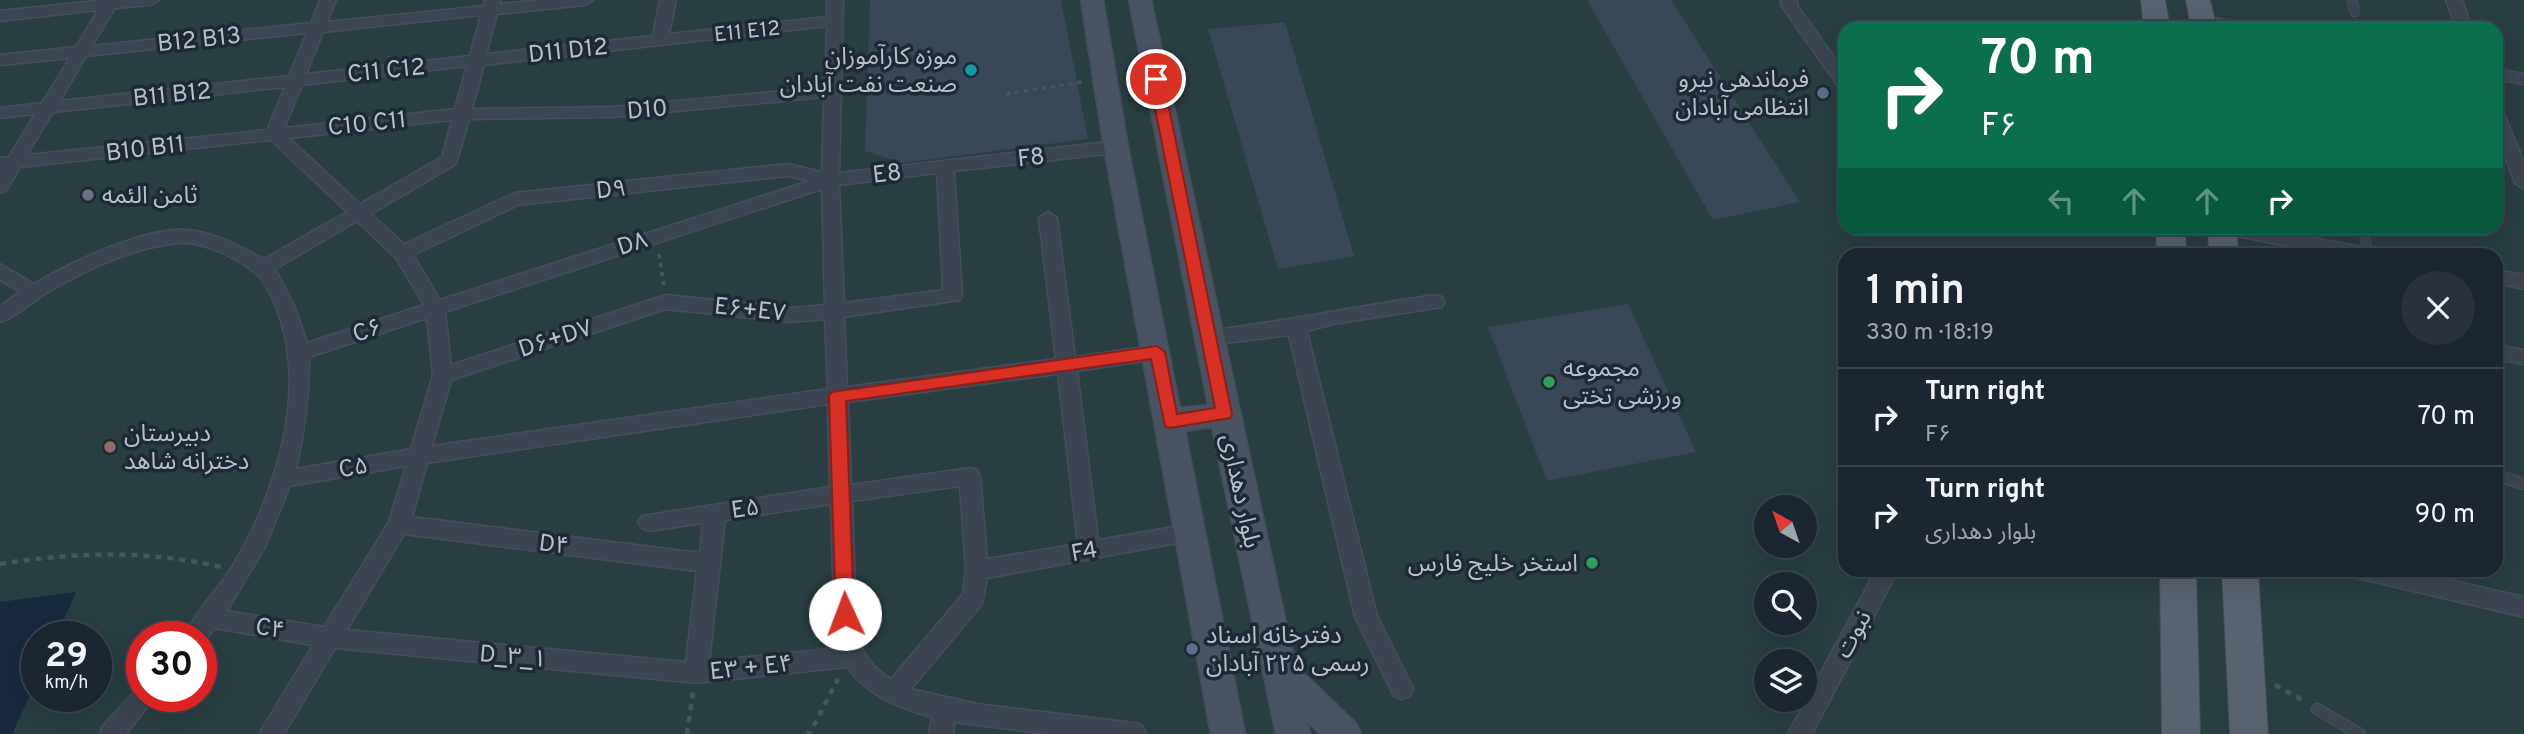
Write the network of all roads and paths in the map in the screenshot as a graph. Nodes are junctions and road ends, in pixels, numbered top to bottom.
1 (150, 0) edge
2 (328, 0) edge
3 (584, 0) edge
4 (668, 0) edge
5 (835, 0) edge
6 (1092, 0) edge
7 (1140, 0) edge
8 (1789, 0) edge
9 (2153, 0) edge
10 (2352, 0) edge
11 (2454, 0) edge
12 (111, 2) edge
13 (492, 5) edge
14 (2355, 12) dead end
15 (0, 16) edge
16 (834, 21) junction
17 (2156, 21) edge
18 (2462, 21) edge
19 (317, 27) junction
20 (660, 40) junction
21 (82, 51) junction
22 (0, 60) edge
23 (476, 60) junction
24 (1838, 73) edge
25 (2503, 75) edge
26 (1107, 78) junction
27 (2524, 79) edge
28 (295, 80) junction
29 (832, 91) junction
30 (1006, 94) dead end
31 (49, 107) junction
32 (0, 113) edge
33 (461, 114) junction
34 (2503, 128) edge
35 (274, 133) junction
36 (1116, 147) junction
37 (2519, 160) edge
38 (8, 163) edge
39 (945, 166) junction
40 (830, 180) junction
41 (2524, 183) edge
42 (0, 187) edge
43 (359, 213) junction
44 (1048, 218) dead end
45 (2263, 235) edge
46 (656, 236) junction
47 (2334, 248) edge
48 (402, 253) junction
49 (263, 268) junction
50 (0, 271) edge
51 (2503, 278) edge
52 (2524, 282) edge
53 (33, 292) junction
54 (666, 302) junction
55 (1435, 302) dead end
56 (435, 308) junction
57 (835, 312) junction
58 (0, 315) edge
59 (1297, 327) junction
60 (1209, 338) junction
61 (1157, 352) junction
62 (299, 353) junction
63 (2503, 353) edge
64 (2524, 357) edge
65 (1066, 366) junction
66 (443, 375) junction
67 (837, 396) junction
68 (1224, 414) junction
69 (1170, 421) junction
70 (422, 454) junction
71 (2503, 477) edge
72 (284, 479) junction
73 (2524, 484) edge
74 (841, 495) junction
75 (715, 513) junction
76 (649, 522) dead end
77 (399, 524) junction
78 (1191, 533) junction
79 (1089, 550) junction
80 (709, 563) junction
81 (0, 564) edge
82 (977, 570) junction
83 (242, 572) junction
84 (1882, 577) edge
85 (2178, 577) edge
86 (2240, 577) edge
87 (2393, 577) edge
88 (2524, 607) edge
89 (211, 618) junction
90 (208, 621) edge
91 (330, 638) junction
92 (849, 657) junction
93 (2245, 667) junction
94 (696, 673) junction
95 (1280, 673) junction
96 (1402, 689) dead end
97 (894, 693) junction
98 (2317, 709) joint
99 (131, 712) edge
100 (942, 722) edge
101 (111, 734) edge
102 (271, 734) edge
103 (687, 734) edge
104 (806, 734) edge
105 (1135, 734) edge
106 (1228, 734) edge
107 (1293, 734) edge
108 (1344, 734) edge
109 (1800, 734) edge
110 (2181, 734) edge
111 (2249, 734) edge
112 (2360, 734) edge

1 - 12 street
2 - 19 street
3 - 13 street, B12 B13
4 - 20 street
5 - 16 street
6 - 26 main road
7 - 60 main road, بلوار دهداری
8 - 24 street
9 - 17 main road
10 - 14 lane
11 - 18 street
12 - 15 street
12 - 21 street
13 - 19 street, B12 B13
13 - 23 street
16 - 20 street, E11 E12
16 - 29 street
19 - 21 street, B12 B13
19 - 28 street
20 - 23 street, D11 D12
21 - 22 street, B12 B13
21 - 31 street
23 - 28 street, C11 C12
23 - 33 street
25 - 27 street
26 - 30 path
26 - 36 main road
28 - 31 street, B11 B12
28 - 35 street
29 - 33 street, D10
29 - 40 street
31 - 32 street, B11 B12
31 - 38 street
33 - 35 street, C10 C11
33 - 43 street
34 - 37 street
35 - 38 street, B10 B11
35 - 43 street
36 - 39 street, F8
36 - 61 main road
37 - 41 street
38 - 42 street
39 - 40 street, E8
39 - 57 street, E۶+E۷
40 - 46 street, D۸
40 - 48 street, D۹
40 - 57 street
43 - 48 street
43 - 49 street
44 - 65 street
45 - 47 street
46 - 54 path
46 - 56 street, D۸
48 - 56 street
49 - 53 street
49 - 62 street
50 - 53 street
51 - 52 street
53 - 58 street
54 - 57 street, E۶+E۷
54 - 66 street, D۶+D۷
55 - 59 street
56 - 62 street, C۶
56 - 66 street
57 - 67 street
59 - 60 street
59 - 96 street
60 - 68 main road, بلوار دهداری
61 - 65 street, C۵
61 - 69 main road
62 - 72 street
63 - 64 street
65 - 67 street, C۵
65 - 79 street
66 - 70 street
67 - 70 street, C۵
67 - 74 street
68 - 69 main road
68 - 95 main road, بلوار دهداری
69 - 78 main road
70 - 72 street, C۵
70 - 77 street
71 - 73 lane
72 - 83 street
74 - 75 street, E۵
74 - 82 street, E۵
74 - 92 street
75 - 76 street, E۵
75 - 80 street
77 - 80 street, D۴
77 - 91 street
78 - 79 street, F4
78 - 106 main road
79 - 82 street, F4
80 - 94 street
81 - 83 path
82 - 97 street
83 - 89 street
84 - 109 street, نبوت
85 - 110 main road
86 - 93 main road
87 - 88 street
89 - 90 street
89 - 91 street, C۴
91 - 94 street, D_۳_۱
91 - 102 street
92 - 94 street, E۳ + E۴
92 - 97 street
92 - 104 path
93 - 98 path
93 - 111 main road
94 - 103 path
95 - 107 main road, بلوار دهداری
95 - 108 main road
97 - 100 street
98 - 112 lane
99 - 101 street
100 - 105 street

